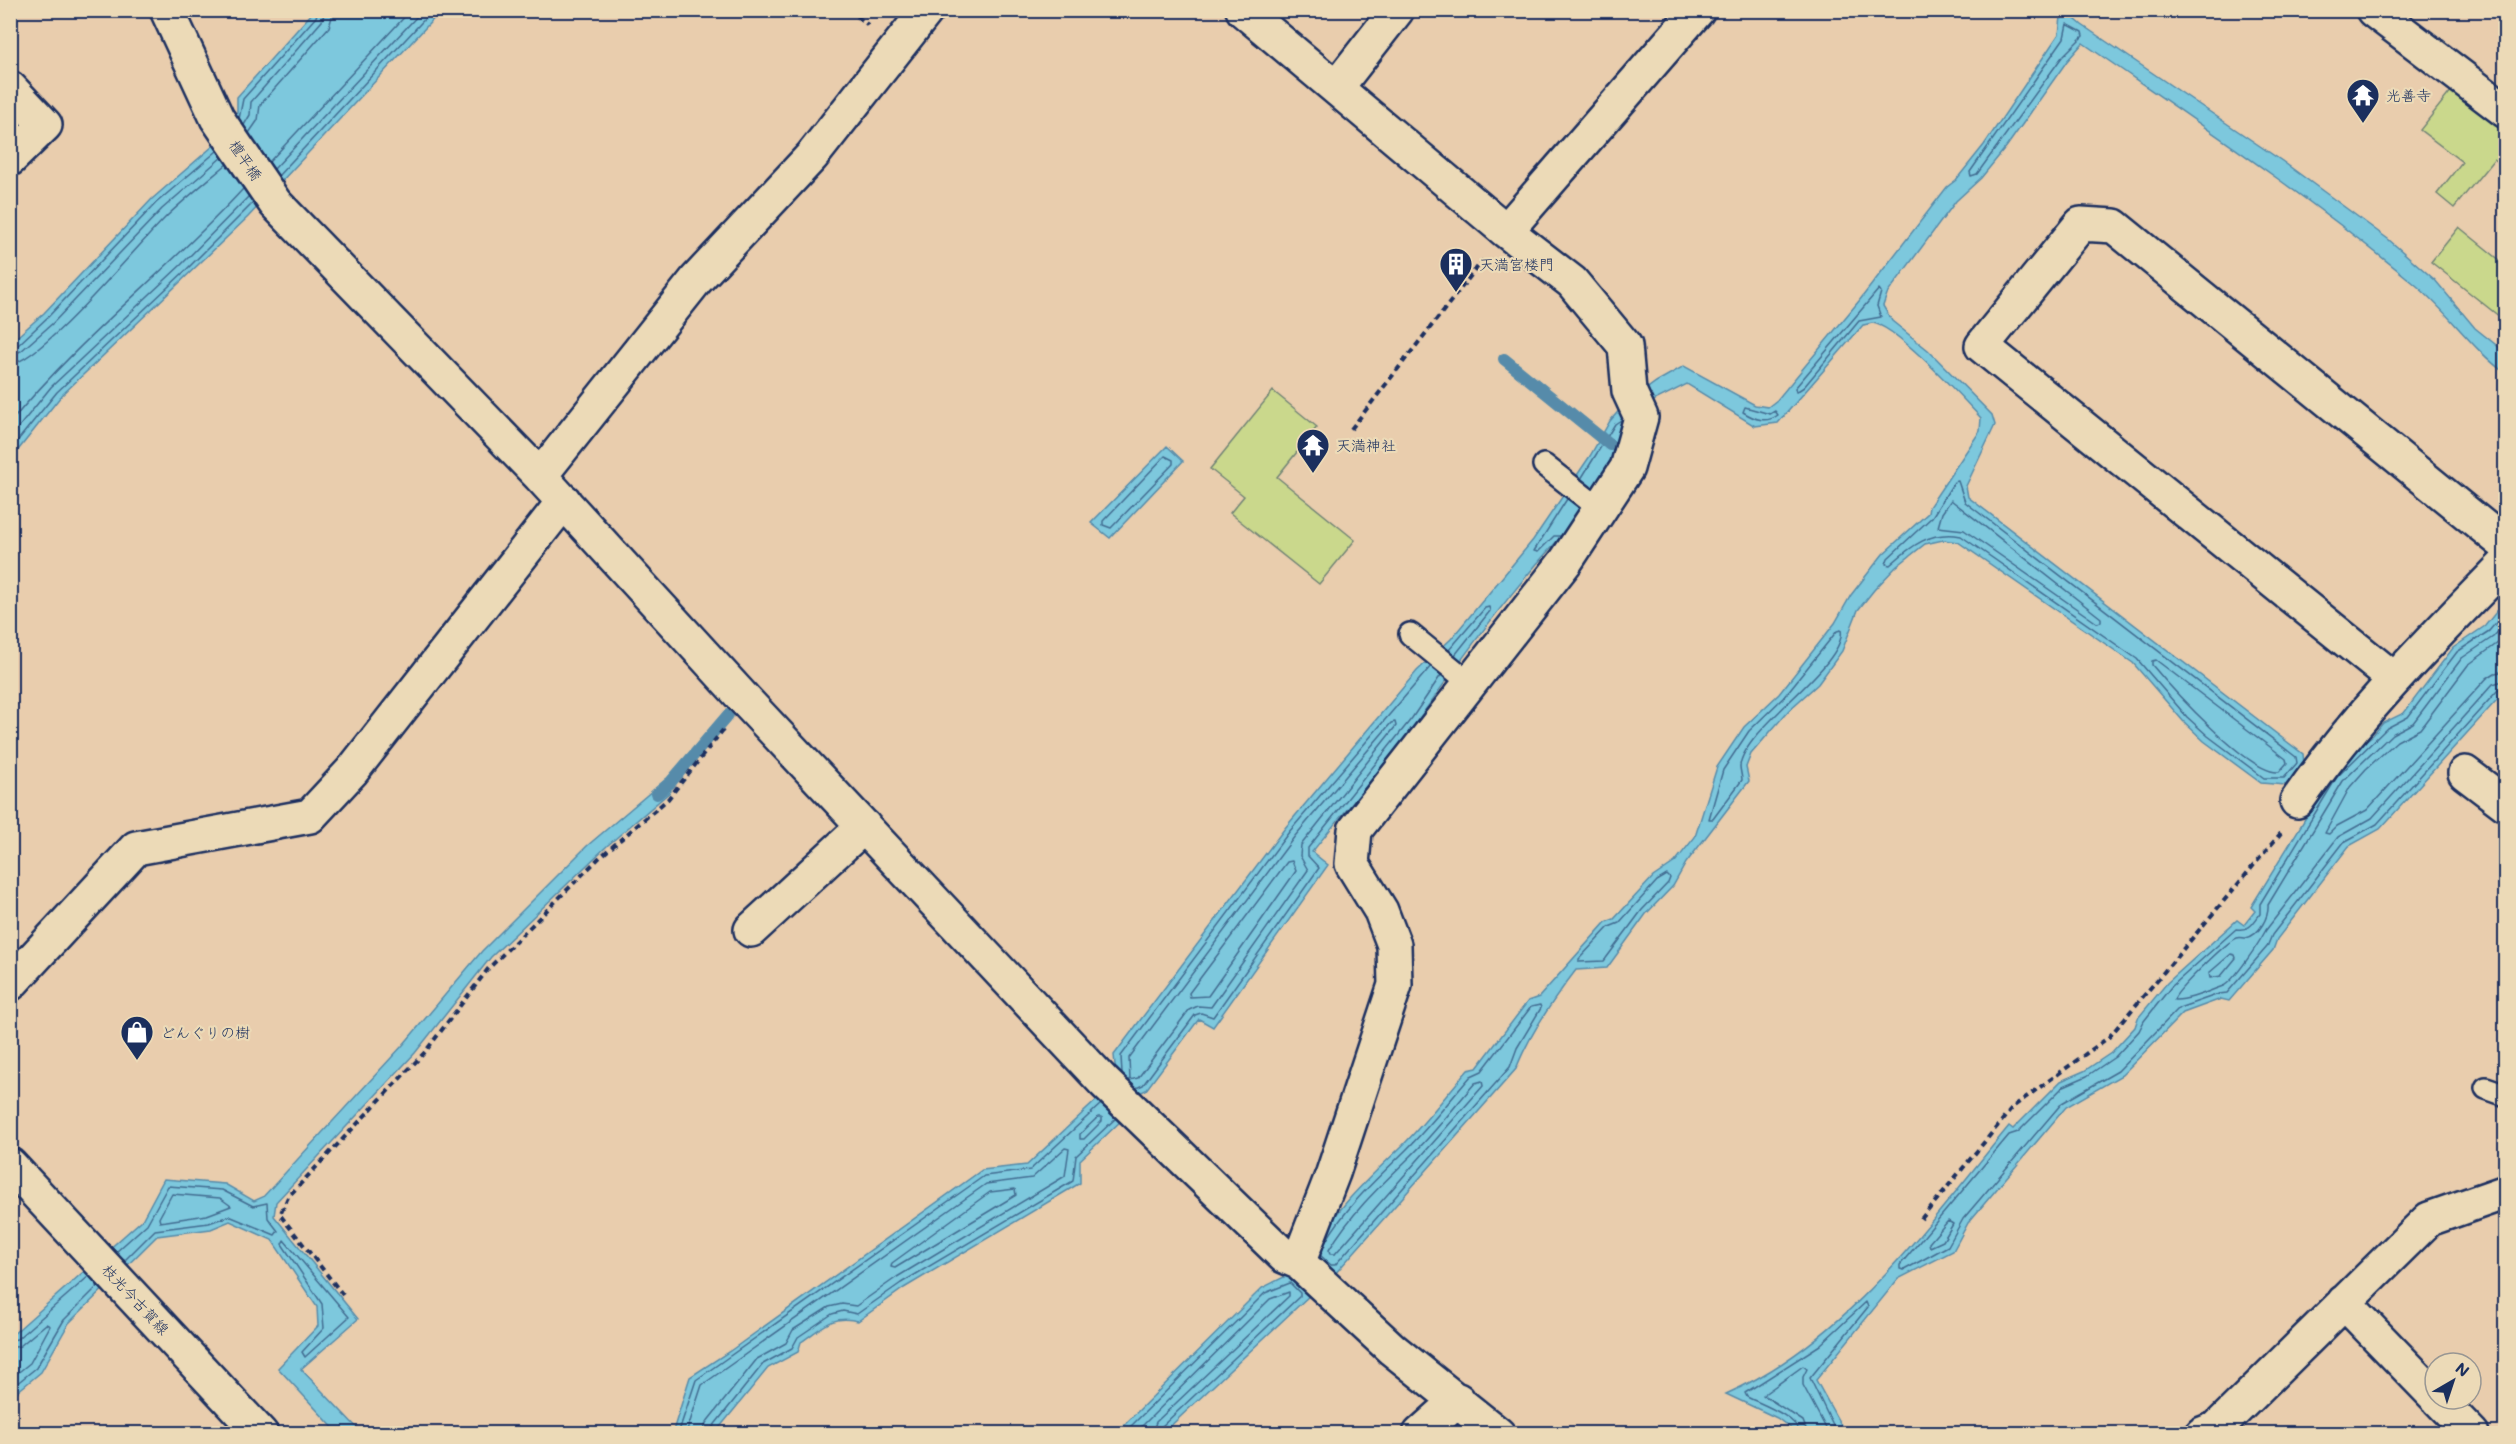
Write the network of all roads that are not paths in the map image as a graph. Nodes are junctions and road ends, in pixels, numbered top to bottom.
1 (167, 10) edge
2 (927, 10) edge
3 (1244, 10) edge
4 (1397, 10) edge
5 (1698, 10) edge
6 (2392, 16) edge
7 (10, 88) edge
8 (1336, 88) junction
9 (2505, 111) edge
10 (10, 159) edge
11 (1506, 231) junction
12 (1544, 465) dead end
13 (540, 476) junction
14 (564, 501) junction
15 (1600, 509) junction
16 (2505, 545) edge
17 (2505, 563) edge
18 (1410, 634) dead end
19 (2394, 679) junction
20 (1470, 683) junction
21 (2465, 773) dead end
22 (2297, 801) road end
23 (2505, 804) edge
24 (864, 826) junction
25 (751, 930) dead end
26 (10, 984) edge
27 (10, 1165) edge
28 (2505, 1192) edge
29 (1291, 1259) junction
30 (2344, 1302) junction
31 (2423, 1384) edge
32 (1458, 1400) junction
33 (2450, 1411) edge
34 (261, 1434) edge
35 (1420, 1434) edge
36 (1498, 1434) edge
37 (2202, 1434) edge
38 (2472, 1434) edge

1 - 13 street, 檀平橋
2 - 13 street
3 - 8 street
4 - 8 street
5 - 11 street
6 - 9 street
7 - 10 street
8 - 11 street
11 - 15 street
12 - 15 lane
13 - 14 street, 檀平橋
14 - 24 street, 檀平橋
14 - 26 street
15 - 20 street
16 - 19 street
17 - 19 street
18 - 20 lane
19 - 22 street
20 - 29 street
21 - 23 street
24 - 25 street
24 - 29 street, 檀平橋
27 - 34 street, 枝光今古賀線
28 - 30 street
29 - 32 street, 檀平橋
30 - 31 street
30 - 37 street
32 - 35 street
32 - 36 street, 檀平橋
33 - 38 street

